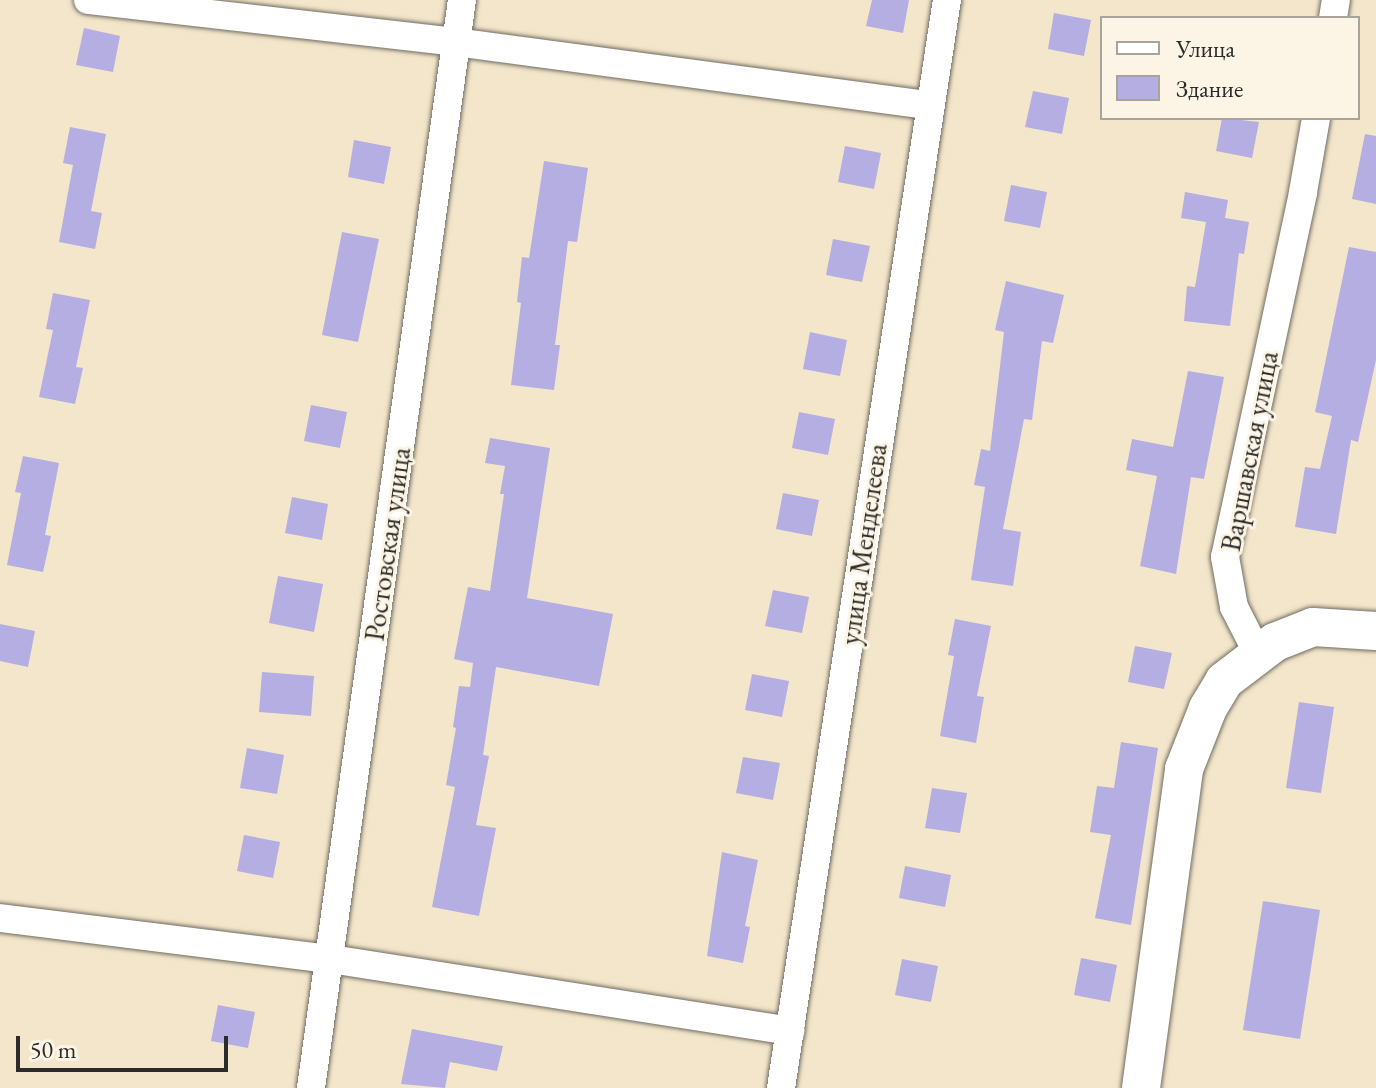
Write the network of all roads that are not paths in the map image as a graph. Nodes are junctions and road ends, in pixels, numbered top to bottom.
1 (88, 0) edge
2 (462, 0) edge
3 (947, 0) edge
4 (455, 42) junction
5 (929, 105) junction
6 (1316, 120) edge
7 (1376, 631) edge
8 (1259, 656) junction
9 (0, 918) edge
10 (331, 959) junction
11 (790, 1031) junction
12 (311, 1088) edge
13 (781, 1088) edge
14 (1141, 1088) edge

1 - 4 street
2 - 4 street, Ростовская улица
3 - 5 street, улица Менделеева
4 - 5 street
4 - 10 street, Ростовская улица
5 - 11 street, улица Менделеева
6 - 8 street, Варшавская улица
7 - 8 main road
8 - 14 main road
9 - 10 street
10 - 11 street
10 - 12 street, Ростовская улица
11 - 13 street, улица Менделеева

